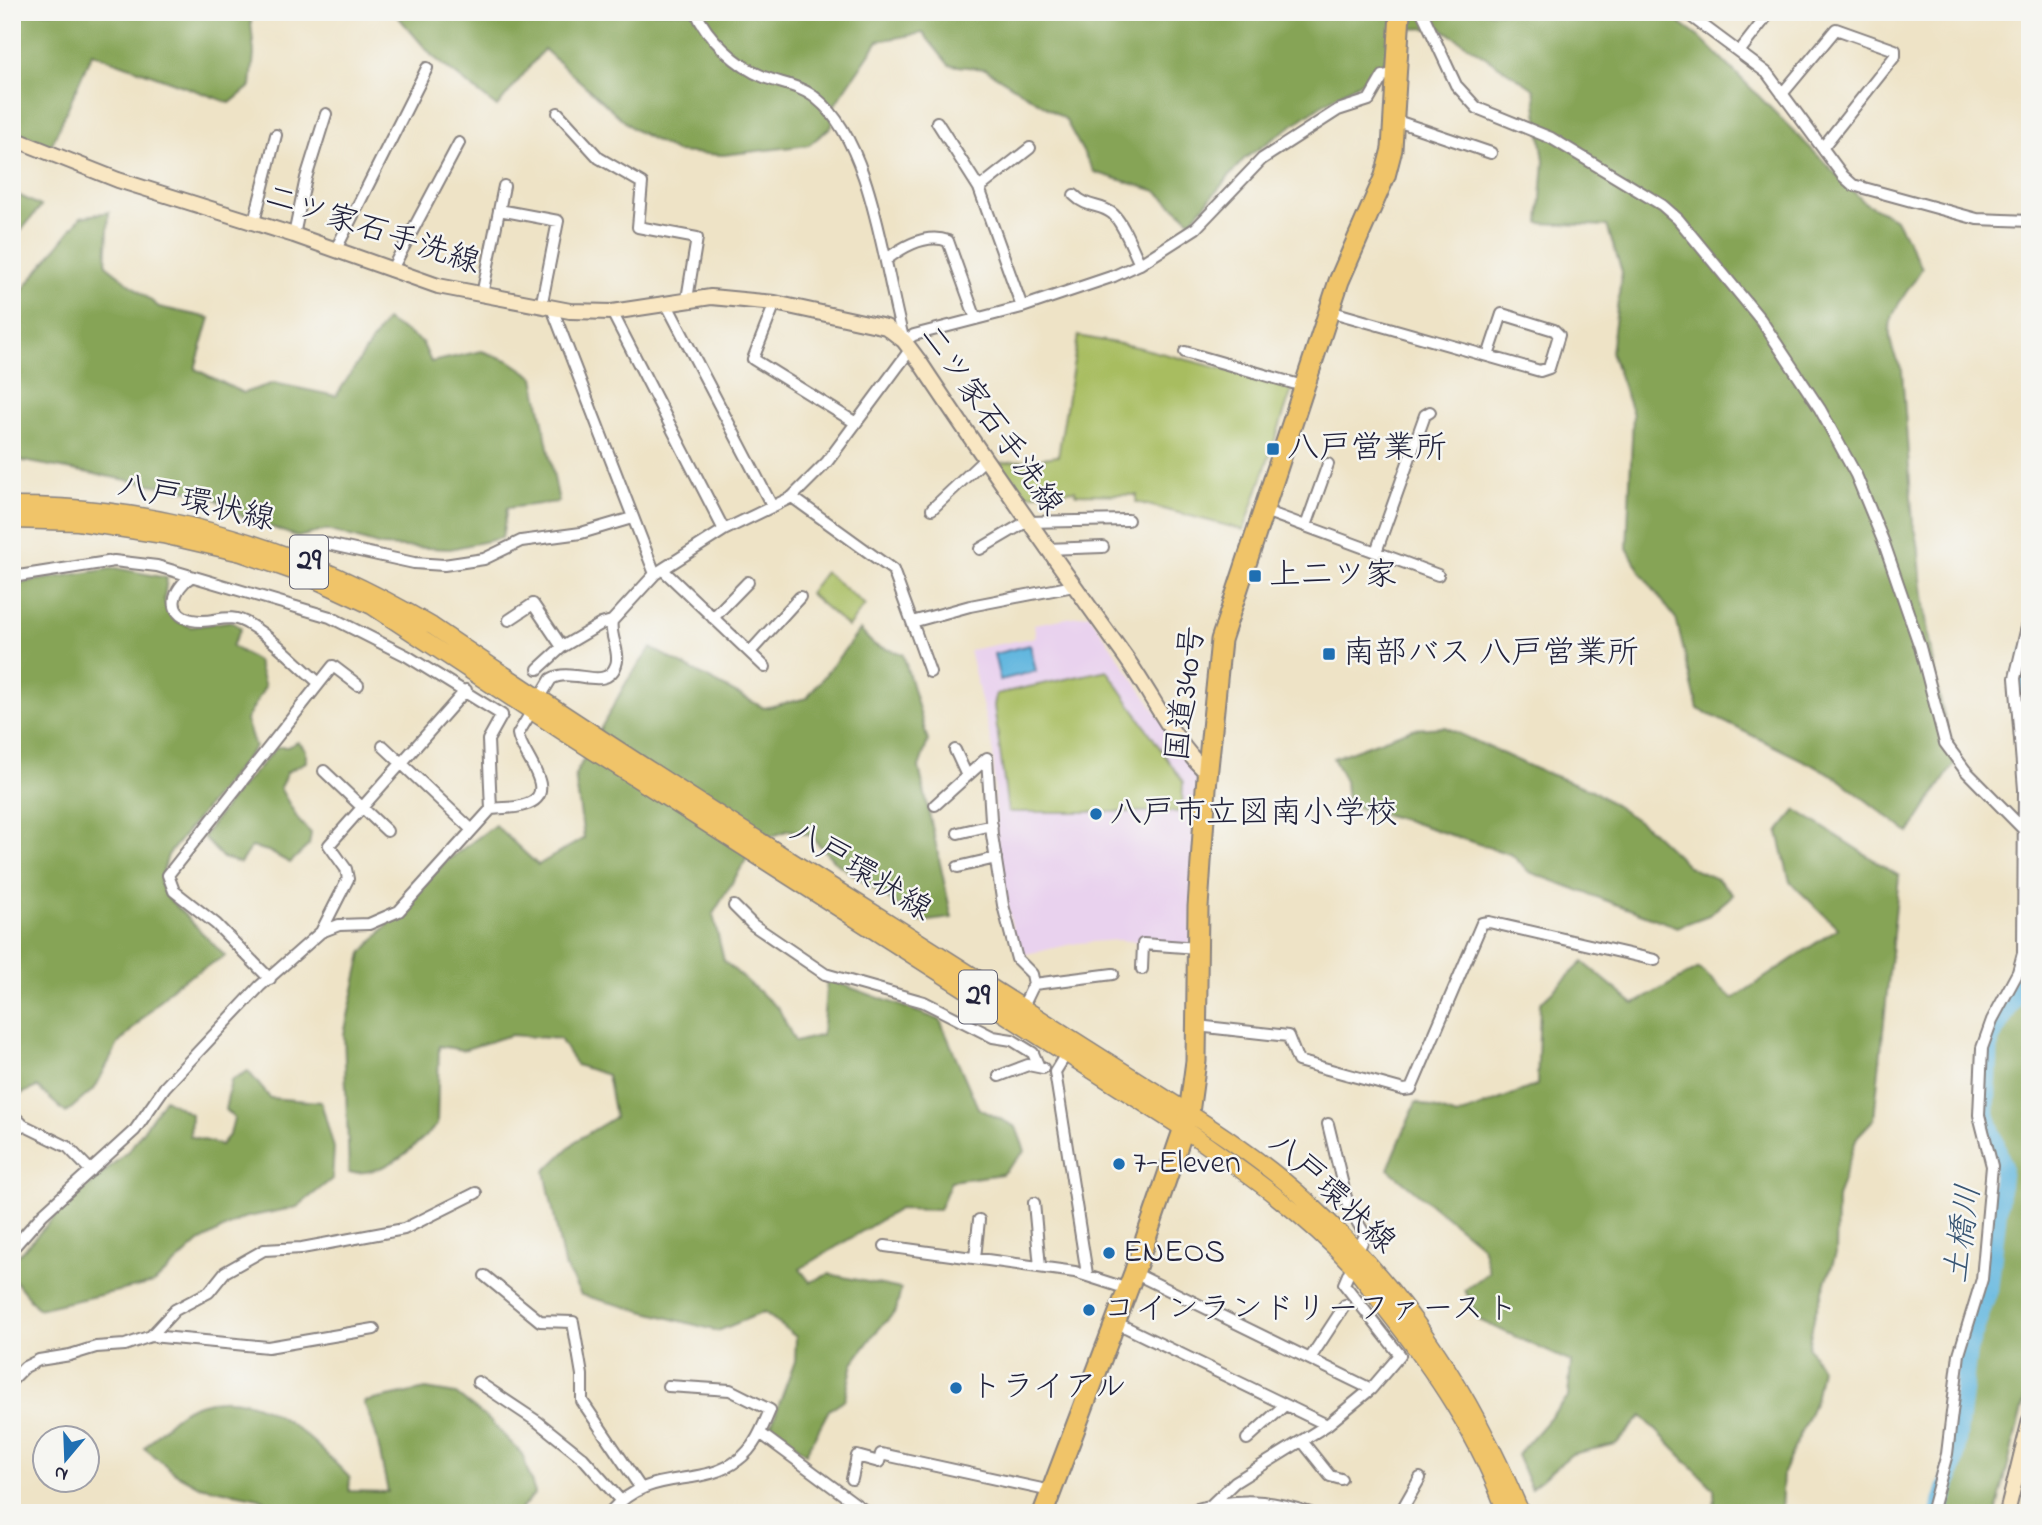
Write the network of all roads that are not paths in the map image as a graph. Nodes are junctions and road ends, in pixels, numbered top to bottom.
1 (696, 12) edge
2 (1400, 12) edge
3 (1422, 12) edge
4 (1685, 12) edge
5 (1770, 12) edge
6 (1739, 52) junction
7 (427, 68) dead end
8 (1394, 74) junction
9 (1782, 94) junction
10 (558, 113) dead end
11 (326, 114) dead end
12 (1394, 120) junction
13 (937, 122) dead end
14 (276, 135) dead end
15 (12, 138) edge
16 (459, 143) dead end
17 (1030, 148) dead end
18 (1822, 148) junction
19 (1491, 153) dead end
20 (504, 186) dead end
21 (979, 188) junction
22 (1074, 195) dead end
23 (499, 210) junction
24 (2030, 221) edge
25 (254, 222) junction
26 (294, 235) junction
27 (336, 249) junction
28 (887, 259) junction
29 (1140, 264) junction
30 (391, 271) junction
31 (482, 295) junction
32 (687, 299) junction
33 (666, 303) junction
34 (775, 303) junction
35 (1022, 307) junction
36 (547, 308) junction
37 (1329, 311) junction
38 (612, 312) junction
39 (975, 319) junction
40 (907, 345) junction
41 (1185, 352) dead end
42 (1488, 356) junction
43 (1303, 386) junction
44 (1430, 412) dead end
45 (856, 423) junction
46 (984, 460) junction
47 (1328, 464) dead end
48 (792, 497) junction
49 (12, 506) edge
50 (772, 506) junction
51 (932, 509) dead end
52 (1262, 510) junction
53 (632, 517) junction
54 (12, 520) edge
55 (1128, 520) dead end
56 (1026, 522) junction
57 (1306, 526) junction
58 (724, 530) junction
59 (1103, 547) dead end
60 (980, 549) dead end
61 (1046, 549) junction
62 (1376, 552) junction
63 (308, 562) junction
64 (659, 572) junction
65 (1438, 575) dead end
66 (12, 577) edge
67 (191, 577) junction
68 (748, 582) dead end
69 (1074, 586) junction
70 (800, 597) dead end
71 (2030, 614) edge
72 (713, 618) junction
73 (509, 620) dead end
74 (612, 621) junction
75 (912, 622) junction
76 (562, 647) junction
77 (750, 652) junction
78 (765, 667) dead end
79 (538, 669) dead end
80 (930, 672) dead end
81 (318, 682) junction
82 (358, 685) dead end
83 (466, 690) junction
84 (534, 704) junction
85 (383, 746) dead end
86 (955, 750) dead end
87 (401, 765) junction
88 (324, 771) dead end
89 (1207, 773) junction
90 (967, 776) junction
91 (934, 805) dead end
92 (362, 807) junction
93 (491, 809) junction
94 (992, 825) junction
95 (471, 830) junction
96 (387, 831) dead end
97 (958, 833) dead end
98 (2027, 833) edge
99 (996, 858) junction
100 (958, 867) dead end
101 (734, 906) dead end
102 (321, 932) junction
103 (1198, 948) junction
104 (1655, 960) dead end
105 (1142, 969) dead end
106 (1113, 974) dead end
107 (270, 979) junction
108 (1034, 984) junction
109 (1019, 1014) junction
110 (1197, 1026) junction
111 (1066, 1054) junction
112 (1039, 1067) junction
113 (1055, 1072) junction
114 (999, 1076) dead end
115 (12, 1114) edge
116 (1186, 1121) junction
117 (1328, 1124) dead end
118 (91, 1171) junction
119 (476, 1193) dead end
120 (1034, 1203) dead end
121 (979, 1220) dead end
122 (885, 1245) dead end
123 (12, 1250) edge
124 (975, 1258) junction
125 (1356, 1259) junction
126 (1040, 1267) junction
127 (1087, 1274) junction
128 (485, 1276) dead end
129 (1131, 1281) junction
130 (1345, 1305) dead end
131 (1115, 1322) junction
132 (374, 1329) dead end
133 (151, 1336) junction
134 (1311, 1357) junction
135 (12, 1380) edge
136 (478, 1382) dead end
137 (668, 1386) dead end
138 (1371, 1388) junction
139 (1285, 1405) junction
140 (2030, 1420) edge
141 (1327, 1425) junction
142 (760, 1433) junction
143 (1247, 1439) dead end
144 (1302, 1441) junction
145 (1420, 1478) dead end
146 (852, 1479) dead end
147 (1341, 1479) dead end
148 (640, 1487) junction
149 (1051, 1491) junction
150 (620, 1500) junction
151 (1210, 1507) edge
152 (1288, 1509) edge
153 (863, 1512) edge
154 (609, 1513) edge
155 (1043, 1513) edge
156 (1183, 1513) edge
157 (1310, 1513) edge
158 (1400, 1513) edge
159 (1506, 1513) edge
160 (1521, 1513) edge
161 (1931, 1513) edge
162 (2007, 1513) edge

1 - 28 street
2 - 8 highway, 国道340号
3 - 98 street
4 - 6 street
5 - 6 street
6 - 9 street
7 - 27 street
8 - 12 highway, 国道340号
8 - 29 street
9 - 18 street
9 - 18 street
10 - 32 street
11 - 26 street
12 - 19 street
12 - 37 highway, 国道340号
13 - 21 street
14 - 25 street
15 - 25 street, 二ツ家石手洗線
16 - 30 street
17 - 21 street
18 - 24 street
20 - 23 street
21 - 35 street
22 - 29 street
23 - 31 street
23 - 36 street
25 - 26 street, 二ツ家石手洗線
26 - 27 street, 二ツ家石手洗線
27 - 30 street, 二ツ家石手洗線
28 - 39 street
28 - 40 street
29 - 35 street
30 - 31 street, 二ツ家石手洗線
31 - 36 street, 二ツ家石手洗線
32 - 33 street, 二ツ家石手洗線
32 - 34 street, 二ツ家石手洗線
33 - 38 street, 二ツ家石手洗線
33 - 50 street
34 - 40 street, 二ツ家石手洗線
34 - 45 street
35 - 39 street
36 - 38 street, 二ツ家石手洗線
36 - 53 street
37 - 42 street
37 - 43 highway, 国道340号
38 - 58 street
39 - 40 street
40 - 45 street
40 - 46 street, 二ツ家石手洗線
41 - 43 street
42 - 42 street
43 - 52 highway, 国道340号
44 - 62 street
45 - 48 street
46 - 51 street
46 - 56 street, 二ツ家石手洗線
47 - 57 street
48 - 50 street
48 - 75 street
49 - 63 main road, 八戸環状線 / 29
50 - 58 street
52 - 57 street
52 - 89 highway, 国道340号
53 - 63 street
53 - 64 street
54 - 84 main road, 八戸環状線 / 29
55 - 56 street
56 - 60 street
56 - 61 street, 二ツ家石手洗線
57 - 62 street
58 - 64 street
59 - 61 street
61 - 69 street, 二ツ家石手洗線
62 - 65 street
63 - 84 main road, 八戸環状線 / 29
64 - 72 street
64 - 74 street
66 - 67 street
67 - 81 street
67 - 83 street
68 - 72 street
69 - 75 street
69 - 89 street, 二ツ家石手洗線
70 - 77 street
71 - 98 street
72 - 77 street
73 - 76 street
74 - 76 street
74 - 84 street
75 - 80 street
76 - 79 street
77 - 78 street
81 - 82 street
81 - 107 street
83 - 87 street
83 - 93 street
84 - 93 street
84 - 109 main road, 八戸環状線 / 29
85 - 87 street
86 - 90 street
87 - 92 street
87 - 95 street
88 - 92 street
89 - 103 highway, 国道340号
90 - 91 street
90 - 94 street
92 - 96 street
92 - 102 street
93 - 95 street
94 - 97 street
94 - 99 street
95 - 102 street
98 - 161 street
99 - 100 street
99 - 108 street
101 - 112 street
102 - 107 street
103 - 105 street
103 - 110 highway, 国道340号
104 - 110 street
106 - 108 street
107 - 118 street
108 - 109 street
109 - 111 main road, 八戸環状線 / 29
109 - 116 main road, 八戸環状線 / 29
110 - 116 highway, 国道340号
111 - 113 street
111 - 116 main road, 八戸環状線 / 29
112 - 113 street
112 - 114 street
113 - 127 street
115 - 118 street
116 - 125 main road, 八戸環状線 / 29
116 - 129 highway, 国道340号
117 - 125 street
118 - 123 street
119 - 133 street
120 - 126 street
121 - 124 street
122 - 124 street
124 - 126 street
125 - 138 street
125 - 159 main road, 八戸環状線 / 29
125 - 160 main road, 八戸環状線 / 29
126 - 127 street
127 - 129 street
128 - 148 street
129 - 131 highway, 国道340号
129 - 134 street
130 - 134 street
131 - 139 street
131 - 149 highway, 国道340号
132 - 133 street
133 - 135 street
134 - 138 street
136 - 150 street
137 - 142 street
138 - 141 street
139 - 141 street
139 - 143 street
140 - 162 street
141 - 144 street
142 - 148 street
142 - 153 street
144 - 147 street
144 - 151 street
145 - 158 street
146 - 149 street
148 - 150 street
149 - 155 highway, 国道340号
150 - 154 street
151 - 152 street
151 - 156 street
152 - 157 street

